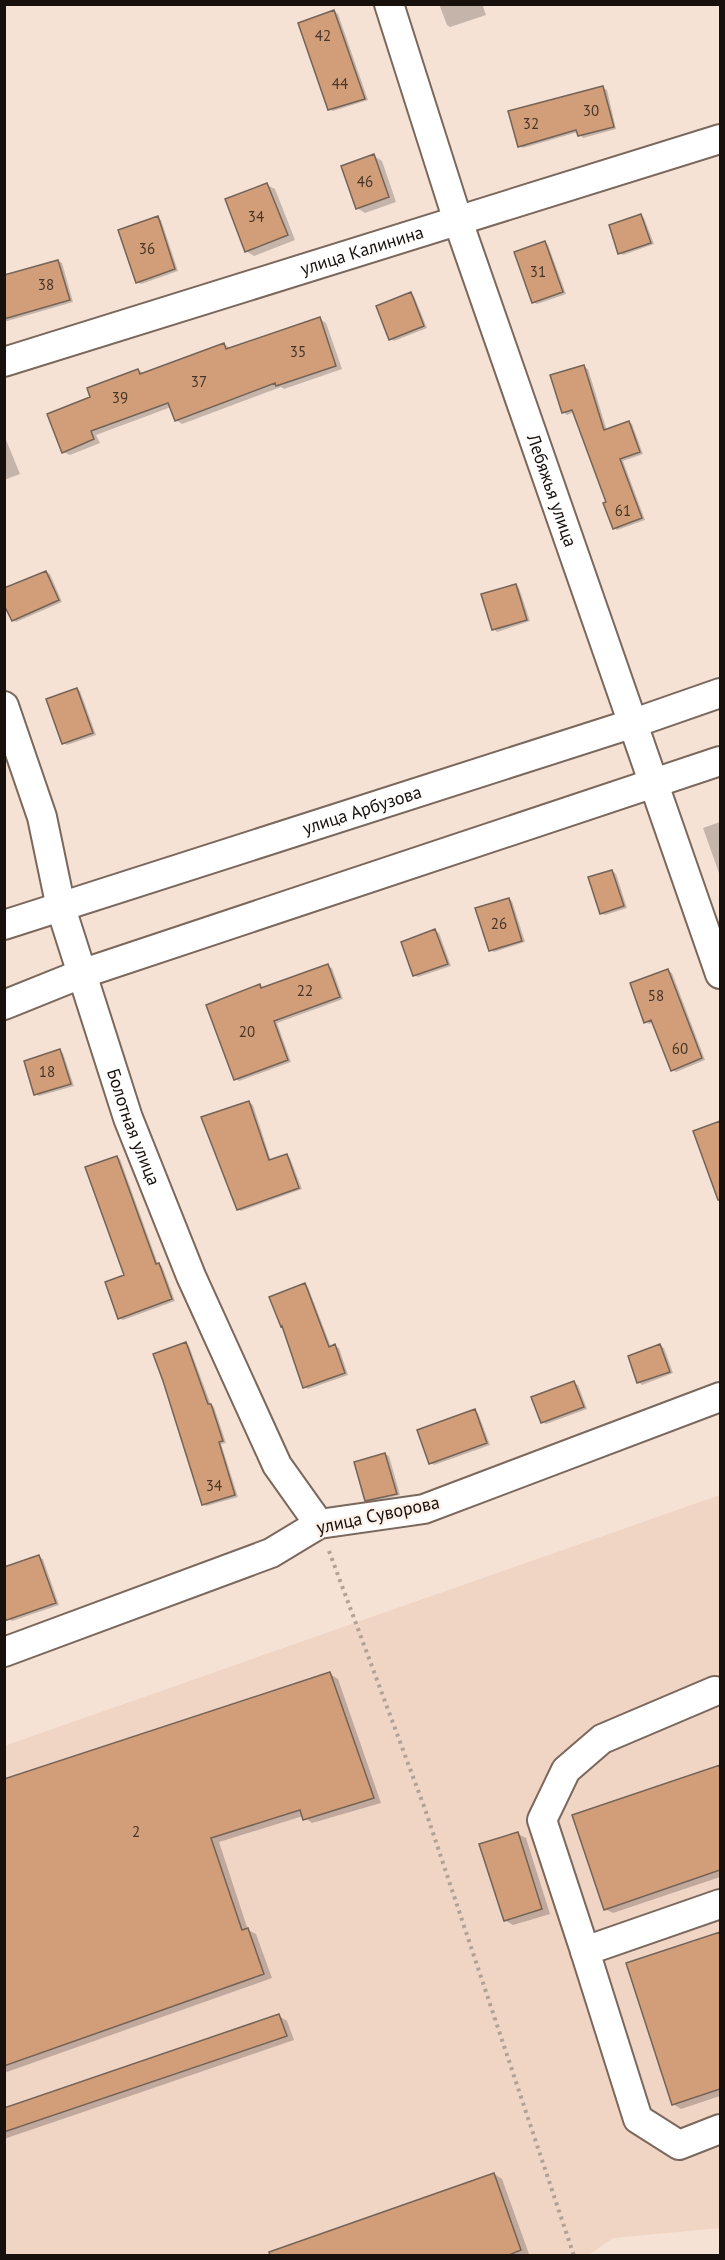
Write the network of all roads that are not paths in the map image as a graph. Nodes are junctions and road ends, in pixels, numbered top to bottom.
1 (389, 4) edge
2 (720, 139) edge
3 (458, 221) junction
4 (4, 362) edge
5 (720, 693) edge
6 (4, 706) edge
7 (634, 723) junction
8 (720, 761) edge
9 (654, 782) junction
10 (61, 908) junction
11 (4, 925) edge
12 (81, 974) junction
13 (720, 974) edge
14 (4, 1005) edge
15 (720, 1397) edge
16 (319, 1524) junction
17 (4, 1652) edge
18 (715, 1691) dead end
19 (720, 1904) edge
20 (585, 1951) junction
21 (720, 2129) edge

1 - 3 street, Лебяжья улица
2 - 3 street, улица Калинина
3 - 4 street, улица Калинина
3 - 7 street, Лебяжья улица
5 - 7 street, улица Арбузова
6 - 10 street, Болотная улица
7 - 9 street, Лебяжья улица
7 - 10 street, улица Арбузова
8 - 9 street
9 - 12 street
9 - 13 street, Лебяжья улица
10 - 11 street, улица Арбузова
10 - 12 street, Болотная улица
12 - 14 street
12 - 16 street, Болотная улица
15 - 16 street, улица Суворова
16 - 17 street, улица Суворова
18 - 20 street
19 - 20 street
20 - 21 street

